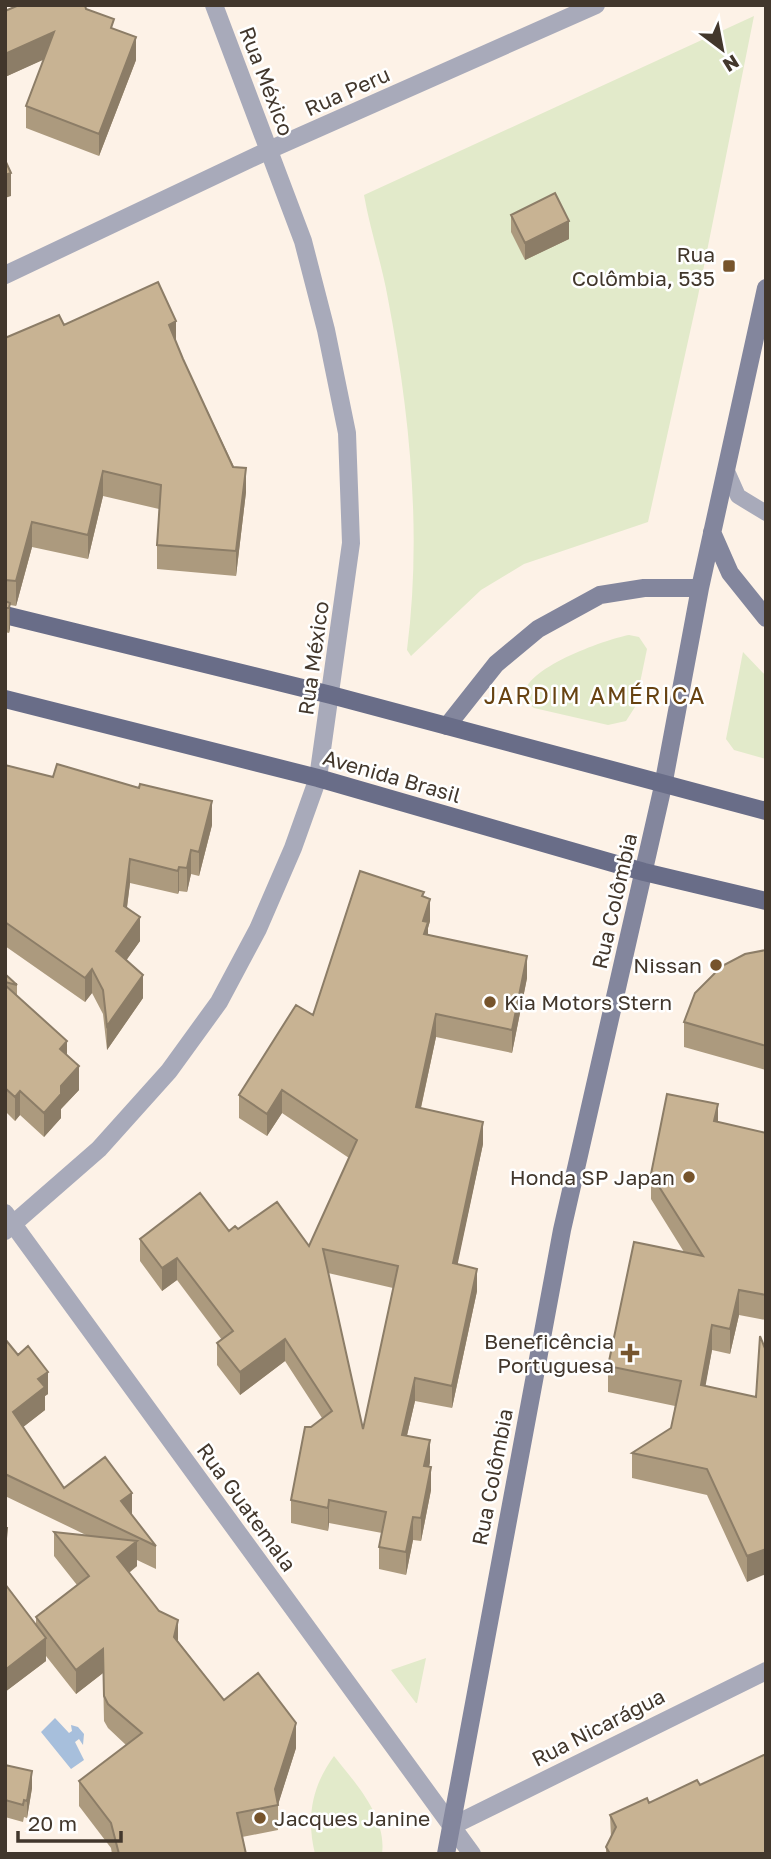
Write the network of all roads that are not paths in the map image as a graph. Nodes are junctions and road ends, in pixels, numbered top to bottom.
1 (214, 5) edge
2 (596, 5) edge
3 (269, 150) junction
4 (5, 275) edge
5 (766, 288) edge
6 (726, 469) junction
7 (766, 513) edge
8 (712, 532) junction
9 (700, 588) junction
10 (5, 615) edge
11 (766, 618) edge
12 (331, 695) junction
13 (5, 699) edge
14 (447, 726) junction
15 (318, 778) junction
16 (663, 786) junction
17 (766, 811) edge
18 (644, 872) junction
19 (766, 901) edge
20 (8, 1223) edge
21 (766, 1671) edge
22 (452, 1826) junction
23 (446, 1854) edge
24 (472, 1854) edge

1 - 3 street, Rua México
2 - 3 street, Rua Peru
3 - 4 street, Rua Peru
3 - 12 street, Rua México
5 - 6 main road, Rua Colômbia
6 - 7 lane
6 - 8 main road, Rua Colômbia
8 - 9 main road, Rua Colômbia
8 - 11 main road
9 - 14 main road
9 - 16 main road, Rua Colômbia
10 - 12 main road
12 - 14 main road
12 - 15 street, Rua México
13 - 15 main road, Avenida Brasil
14 - 16 main road
15 - 18 main road, Avenida Brasil
15 - 20 street, Rua México
16 - 17 main road
16 - 18 main road, Rua Colômbia
18 - 19 main road, Avenida Brasil
18 - 22 main road, Rua Colômbia
20 - 22 street, Rua Guatemala
21 - 22 street, Rua Nicarágua
22 - 23 main road, Rua Colômbia
22 - 24 street, Rua Guatemala

